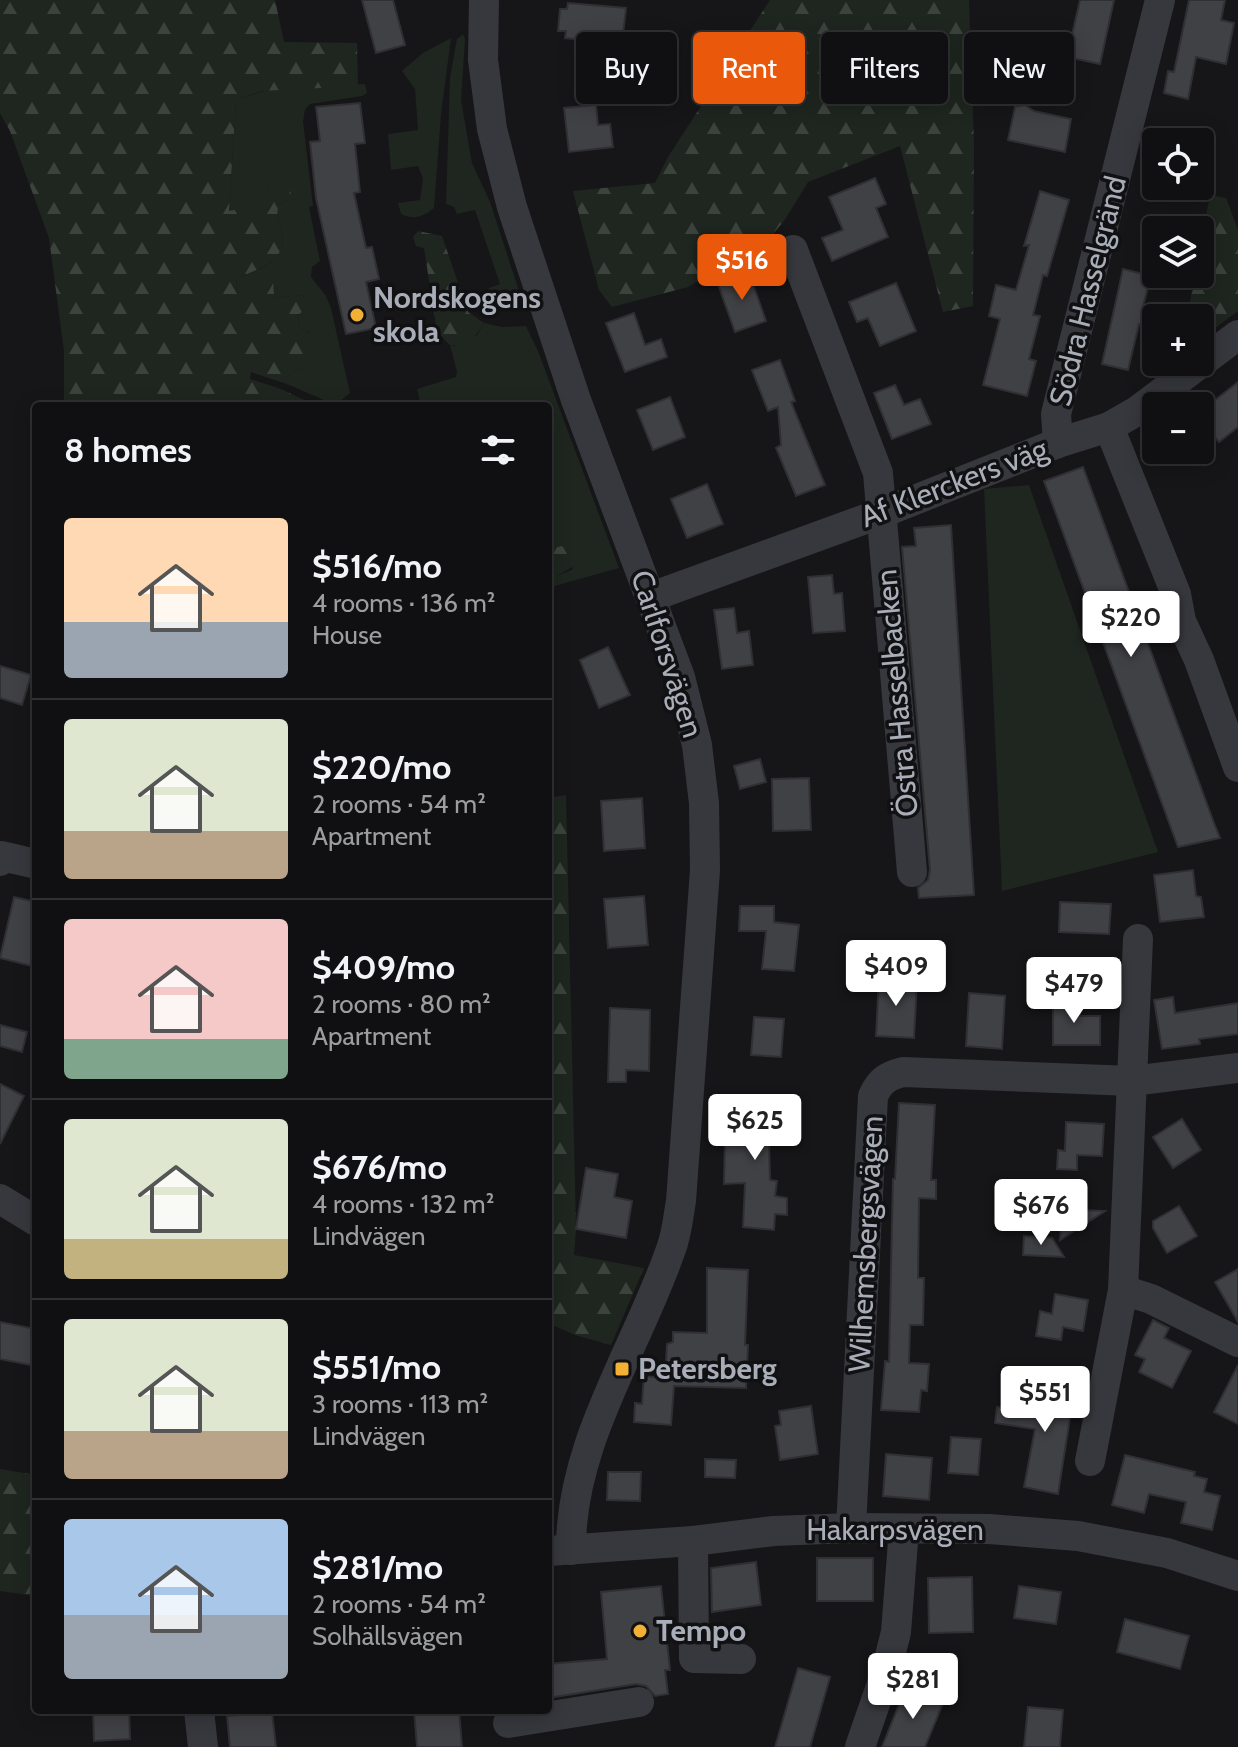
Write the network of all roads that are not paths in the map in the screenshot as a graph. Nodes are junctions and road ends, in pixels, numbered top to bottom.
1 (484, 0) edge
2 (1160, 0) edge
3 (793, 250) dead end
4 (1238, 335) edge
5 (1109, 427) junction
6 (1058, 443) junction
7 (882, 513) junction
8 (651, 597) junction
9 (1238, 767) edge
10 (0, 861) edge
11 (32, 863) edge
12 (912, 872) dead end
13 (1138, 939) dead end
14 (1238, 1068) edge
15 (1132, 1081) junction
16 (0, 1199) edge
17 (32, 1219) edge
18 (1123, 1290) junction
19 (1238, 1342) edge
20 (1090, 1461) dead end
21 (851, 1528) junction
22 (904, 1529) junction
23 (693, 1541) junction
24 (560, 1551) edge
25 (1238, 1576) edge
26 (741, 1659) dead end
27 (639, 1702) dead end
28 (199, 1714) edge
29 (508, 1727) edge
30 (203, 1747) edge
31 (860, 1747) edge

1 - 8 street, Carlforsvägen
2 - 6 street, Södra Hasselgränd
3 - 7 street, Östra Hasselbacken
4 - 5 street, Af Klerckers väg
5 - 6 street, Af Klerckers väg
5 - 9 street
6 - 7 street, Af Klerckers väg
7 - 8 street, Af Klerckers väg
7 - 12 street, Östra Hasselbacken
8 - 24 street, Carlforsvägen
10 - 11 street
13 - 15 street
14 - 15 street, Wilhemsbergsvägen
15 - 18 street
15 - 21 street, Wilhemsbergsvägen
16 - 17 street
18 - 19 street
18 - 20 street
21 - 22 street, Hakarpsvägen
21 - 23 street, Hakarpsvägen
22 - 25 street, Hakarpsvägen
22 - 31 street
23 - 24 street, Hakarpsvägen
23 - 26 street
27 - 29 street
28 - 30 street

